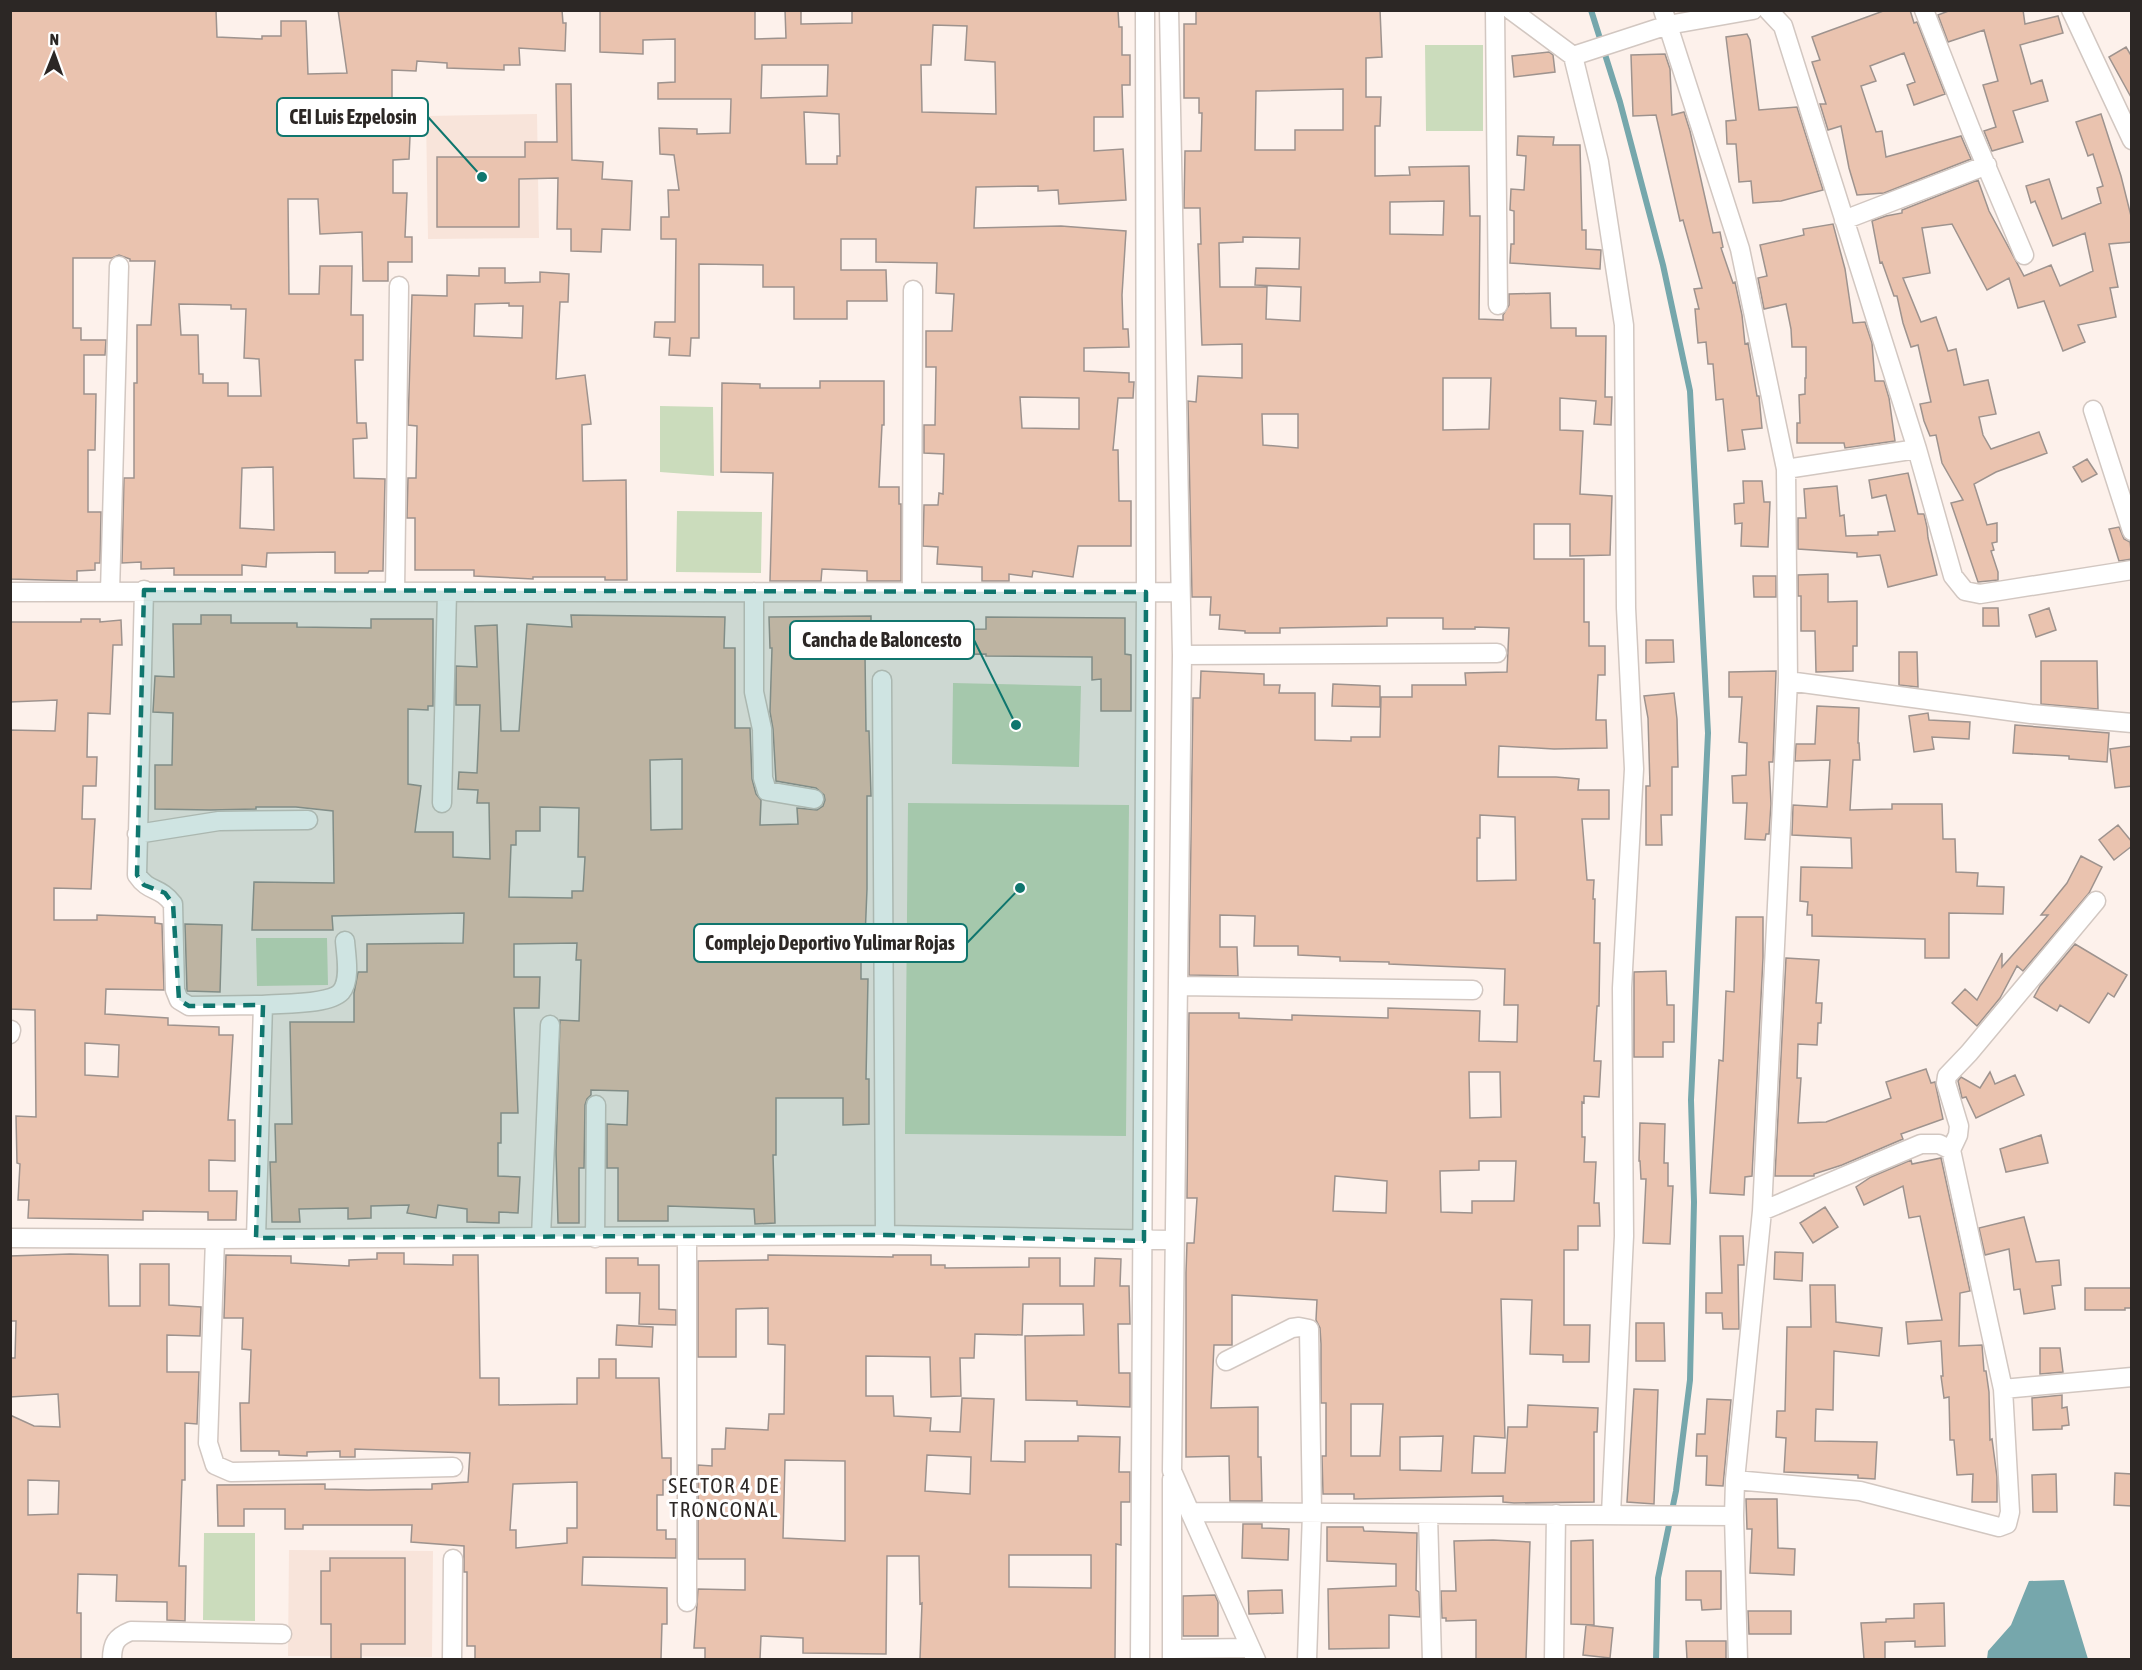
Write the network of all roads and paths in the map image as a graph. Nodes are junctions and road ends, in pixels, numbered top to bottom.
1 (1145, 10) edge
2 (1169, 10) edge
3 (1495, 10) edge
4 (1511, 10) edge
5 (1752, 10) edge
6 (1768, 10) edge
7 (1924, 10) edge
8 (2071, 10) edge
9 (1665, 18) edge
10 (1579, 54) junction
11 (2132, 140) edge
12 (1987, 165) junction
13 (1844, 220) junction
14 (2024, 255) dead end
15 (119, 266) dead end
16 (399, 286) dead end
17 (913, 290) dead end
18 (1498, 305) dead end
19 (2093, 410) dead end
20 (1917, 450) junction
21 (1786, 469) junction
22 (2132, 531) edge
23 (2132, 570) edge
24 (144, 590) junction
25 (912, 591) junction
26 (10, 592) edge
27 (110, 592) junction
28 (395, 592) junction
29 (447, 592) junction
30 (754, 592) junction
31 (1146, 592) junction
32 (1180, 592) junction
33 (1497, 653) dead end
34 (1182, 655) junction
35 (882, 680) dead end
36 (1788, 681) junction
37 (2132, 723) edge
38 (814, 799) dead end
39 (442, 803) dead end
40 (308, 820) dead end
41 (137, 834) junction
42 (2096, 901) dead end
43 (345, 941) dead end
44 (1178, 986) junction
45 (1473, 990) dead end
46 (263, 1005) junction
47 (550, 1025) dead end
48 (10, 1030) edge
49 (10, 1035) edge
50 (596, 1106) dead end
51 (1951, 1150) junction
52 (1762, 1211) junction
53 (885, 1235) junction
54 (541, 1237) junction
55 (687, 1237) junction
56 (10, 1238) edge
57 (256, 1238) junction
58 (595, 1238) junction
59 (215, 1239) junction
60 (1174, 1240) junction
61 (1144, 1241) junction
62 (1226, 1361) dead end
63 (2132, 1377) edge
64 (2003, 1389) junction
65 (453, 1467) dead end
66 (1172, 1472) junction
67 (1735, 1480) junction
68 (1190, 1512) junction
69 (1312, 1513) junction
70 (1556, 1514) junction
71 (1619, 1514) junction
72 (1428, 1515) junction
73 (1725, 1515) junction
74 (453, 1559) dead end
75 (687, 1602) dead end
76 (282, 1634) dead end
77 (1172, 1654) edge
78 (1253, 1654) edge
79 (112, 1659) edge
80 (452, 1659) edge
81 (1140, 1659) edge
82 (1307, 1659) edge
83 (1432, 1659) edge
84 (1554, 1659) edge
85 (1738, 1659) edge

1 - 31 street
2 - 32 street
3 - 18 street
4 - 10 street
5 - 9 street
6 - 13 street
7 - 12 street
8 - 11 street
9 - 10 street
9 - 21 street
10 - 71 street
12 - 13 street
12 - 14 street
13 - 20 street
15 - 27 street
16 - 28 street
17 - 25 street
19 - 22 street
20 - 21 street
20 - 23 street
21 - 36 street
24 - 27 street
24 - 28 street
24 - 41 street
25 - 30 street
25 - 31 street
26 - 27 street
28 - 29 street
29 - 30 street
29 - 39 street
30 - 38 street
31 - 32 street
31 - 61 street
32 - 34 street
33 - 34 street
34 - 44 street
35 - 53 street
36 - 37 street
36 - 52 street
40 - 41 street
41 - 46 street
42 - 51 street
43 - 46 street
44 - 45 street
44 - 60 street
46 - 57 street
47 - 54 street
48 - 49 street
50 - 58 street
51 - 52 street
51 - 64 street
52 - 67 street
53 - 55 street
53 - 61 street
54 - 57 street
54 - 58 street
55 - 58 street
55 - 75 street
56 - 59 street
57 - 59 street
59 - 65 street
60 - 61 street
60 - 66 street
61 - 81 street
62 - 69 street
63 - 64 street
64 - 67 street
66 - 68 street
66 - 77 street
67 - 73 street
68 - 69 street
68 - 78 street
69 - 72 street
69 - 82 street
70 - 71 street
70 - 72 street
70 - 84 street
71 - 73 street
72 - 83 street
73 - 85 street
74 - 80 street
76 - 79 street
77 - 78 street

